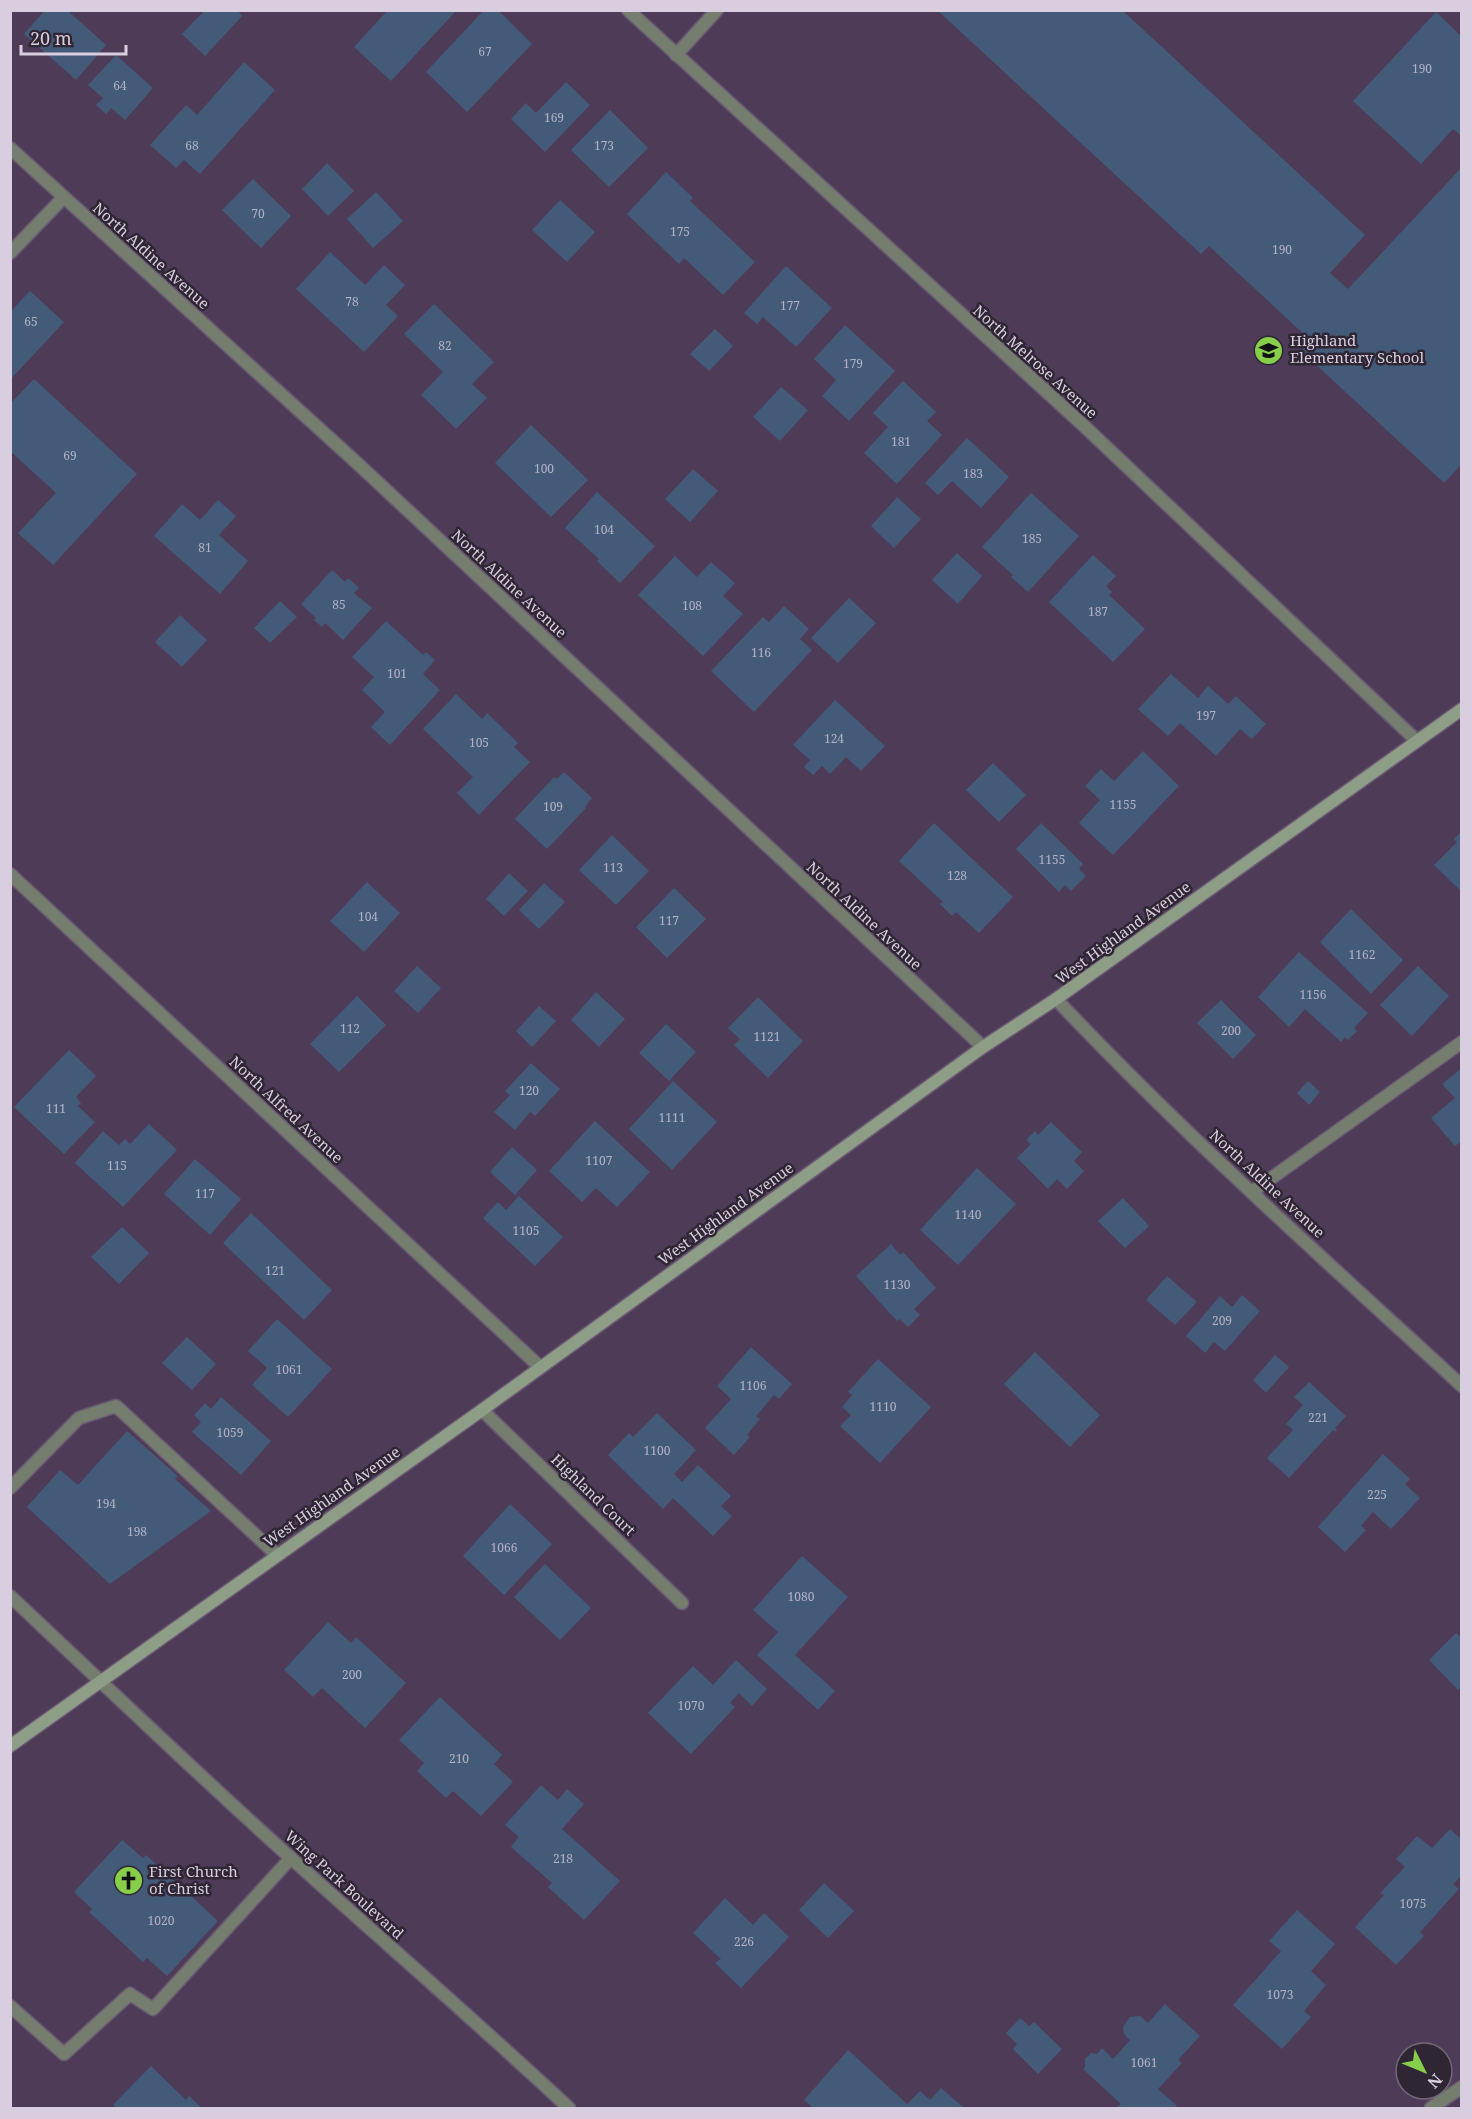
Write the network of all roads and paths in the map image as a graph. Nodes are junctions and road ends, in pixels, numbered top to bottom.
1 (628, 10) edge
2 (717, 10) edge
3 (676, 55) junction
4 (10, 148) edge
5 (64, 197) junction
6 (10, 253) edge
7 (1461, 709) edge
8 (1417, 741) junction
9 (10, 874) edge
10 (1056, 999) junction
11 (1461, 1042) edge
12 (983, 1047) junction
13 (1252, 1192) junction
14 (540, 1367) junction
15 (1461, 1386) edge
16 (482, 1410) junction
17 (10, 1488) edge
18 (276, 1555) junction
19 (10, 1596) edge
20 (682, 1603) dead end
21 (101, 1683) junction
22 (10, 1746) edge
23 (291, 1858) junction
24 (10, 2006) edge
25 (1461, 2087) edge
26 (569, 2109) edge
27 (1431, 2109) edge

1 - 3 street, North Melrose Avenue
2 - 3 street
3 - 8 street, North Melrose Avenue
4 - 5 street, North Aldine Avenue
5 - 6 street
5 - 12 street, North Aldine Avenue
7 - 8 main road, West Highland Avenue
8 - 10 main road, West Highland Avenue
9 - 14 street, North Alfred Avenue
10 - 12 main road, West Highland Avenue
10 - 13 street, North Aldine Avenue
11 - 13 street
12 - 14 main road, West Highland Avenue
13 - 15 street, North Aldine Avenue
14 - 16 main road, West Highland Avenue
16 - 18 main road, West Highland Avenue
16 - 20 street, Highland Court
17 - 18 street
18 - 21 main road, West Highland Avenue
19 - 21 street, Wing Park Boulevard
21 - 22 main road, West Highland Avenue
21 - 23 street, Wing Park Boulevard
23 - 24 street
23 - 26 street, Wing Park Boulevard
25 - 27 street

